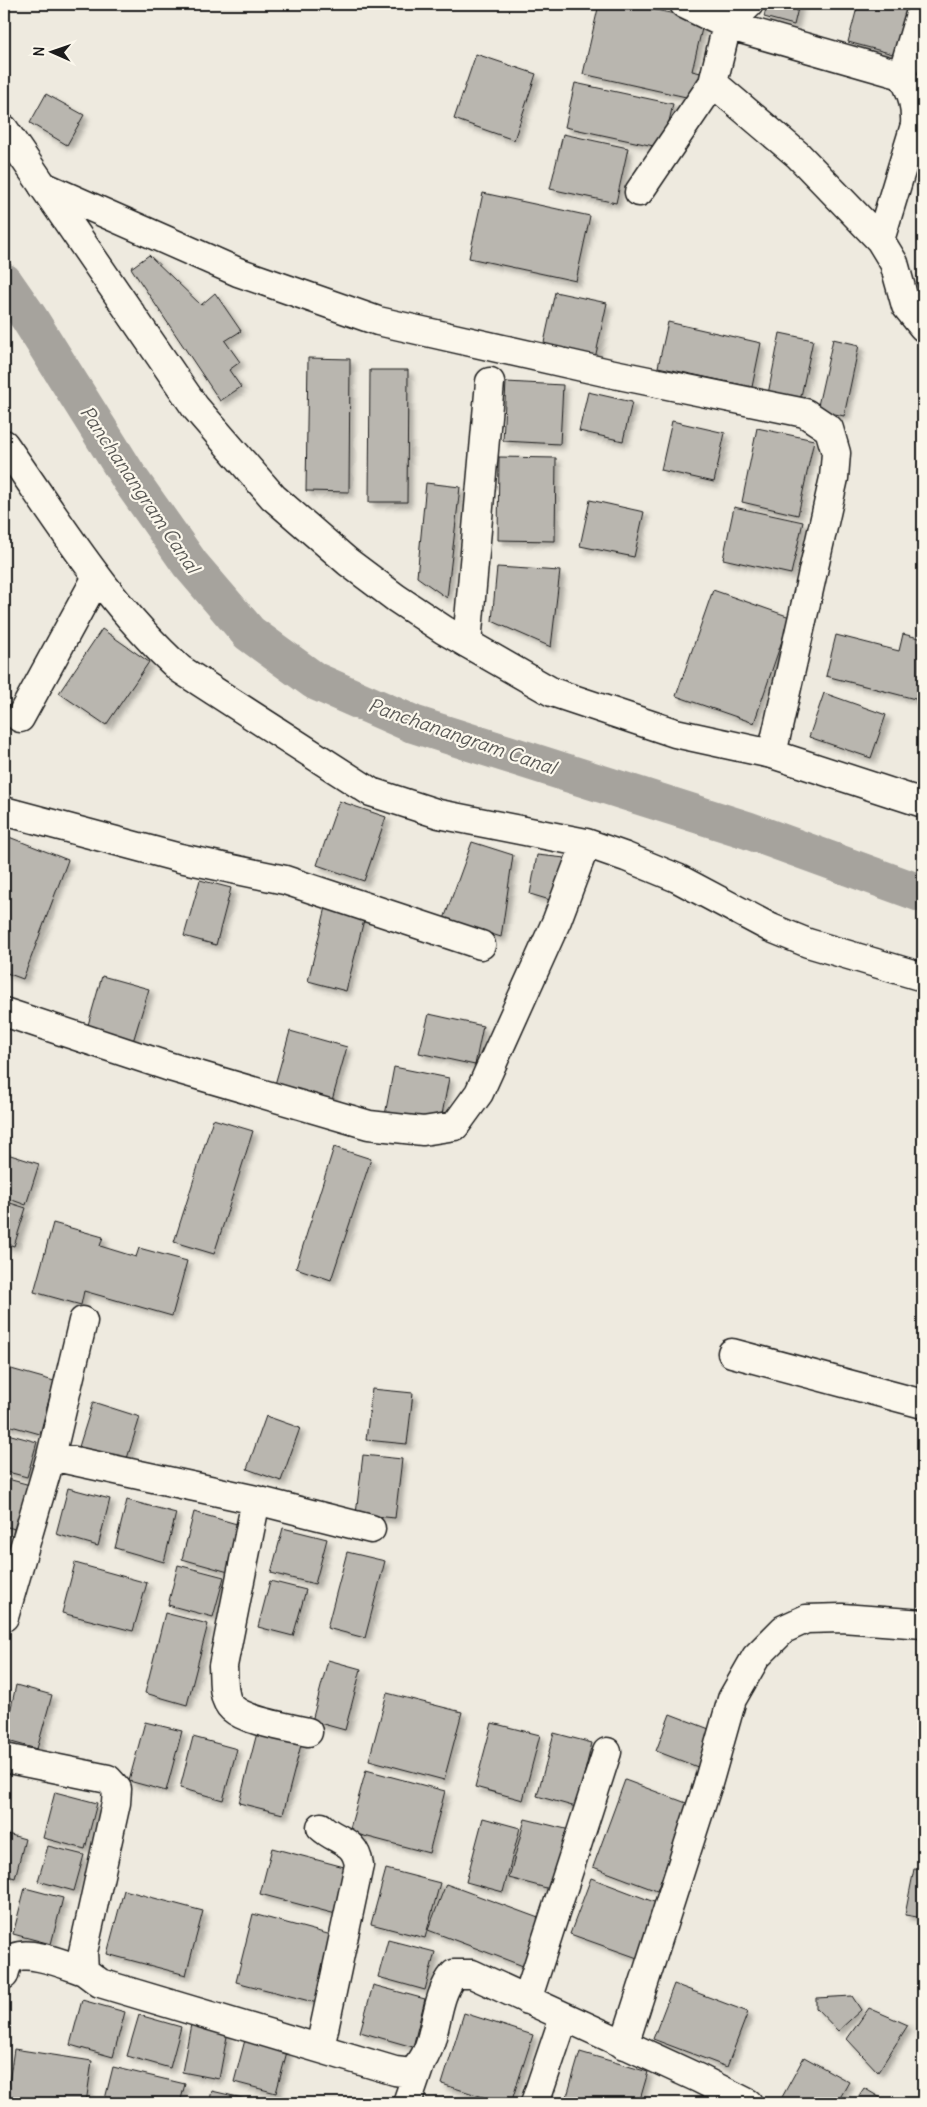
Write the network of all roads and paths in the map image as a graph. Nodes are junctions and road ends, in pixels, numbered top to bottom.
1 (684, 4) edge
2 (749, 4) edge
3 (922, 4) edge
4 (727, 25) junction
5 (902, 75) junction
6 (713, 83) junction
7 (4, 129) edge
8 (43, 186) junction
9 (639, 192) dead end
10 (880, 240) junction
11 (923, 327) edge
12 (490, 382) dead end
13 (4, 444) edge
14 (97, 577) junction
15 (467, 643) junction
16 (20, 718) dead end
17 (772, 754) junction
18 (923, 803) edge
19 (4, 811) edge
20 (586, 844) junction
21 (481, 945) dead end
22 (923, 977) edge
23 (4, 1012) edge
24 (83, 1321) dead end
25 (732, 1354) dead end
26 (923, 1404) edge
27 (51, 1456) junction
28 (256, 1500) junction
29 (372, 1528) dead end
30 (4, 1616) edge
31 (923, 1624) edge
32 (308, 1732) dead end
33 (607, 1752) dead end
34 (4, 1758) edge
35 (321, 1827) dead end
36 (84, 1971) junction
37 (4, 1975) edge
38 (527, 2000) junction
39 (564, 2017) junction
40 (624, 2045) junction
41 (320, 2048) junction
42 (420, 2065) junction
43 (407, 2103) edge
44 (535, 2103) edge
45 (748, 2103) edge

1 - 4 street
2 - 4 street
3 - 5 street
4 - 5 street
4 - 6 street
5 - 10 street
6 - 9 street
6 - 10 street
7 - 8 street
8 - 15 street
8 - 17 street
10 - 11 street
12 - 15 street
13 - 14 street
14 - 16 street
14 - 20 street
15 - 17 street
17 - 18 street
19 - 21 street
20 - 22 street
20 - 23 street
24 - 27 street
25 - 26 street
27 - 28 street
27 - 30 street
28 - 29 street
28 - 32 street
31 - 40 street
33 - 38 street
34 - 36 street
35 - 41 street
36 - 37 street
36 - 41 street
38 - 39 street
38 - 42 street
39 - 40 street
39 - 44 street
40 - 45 street
41 - 42 street
42 - 43 street

